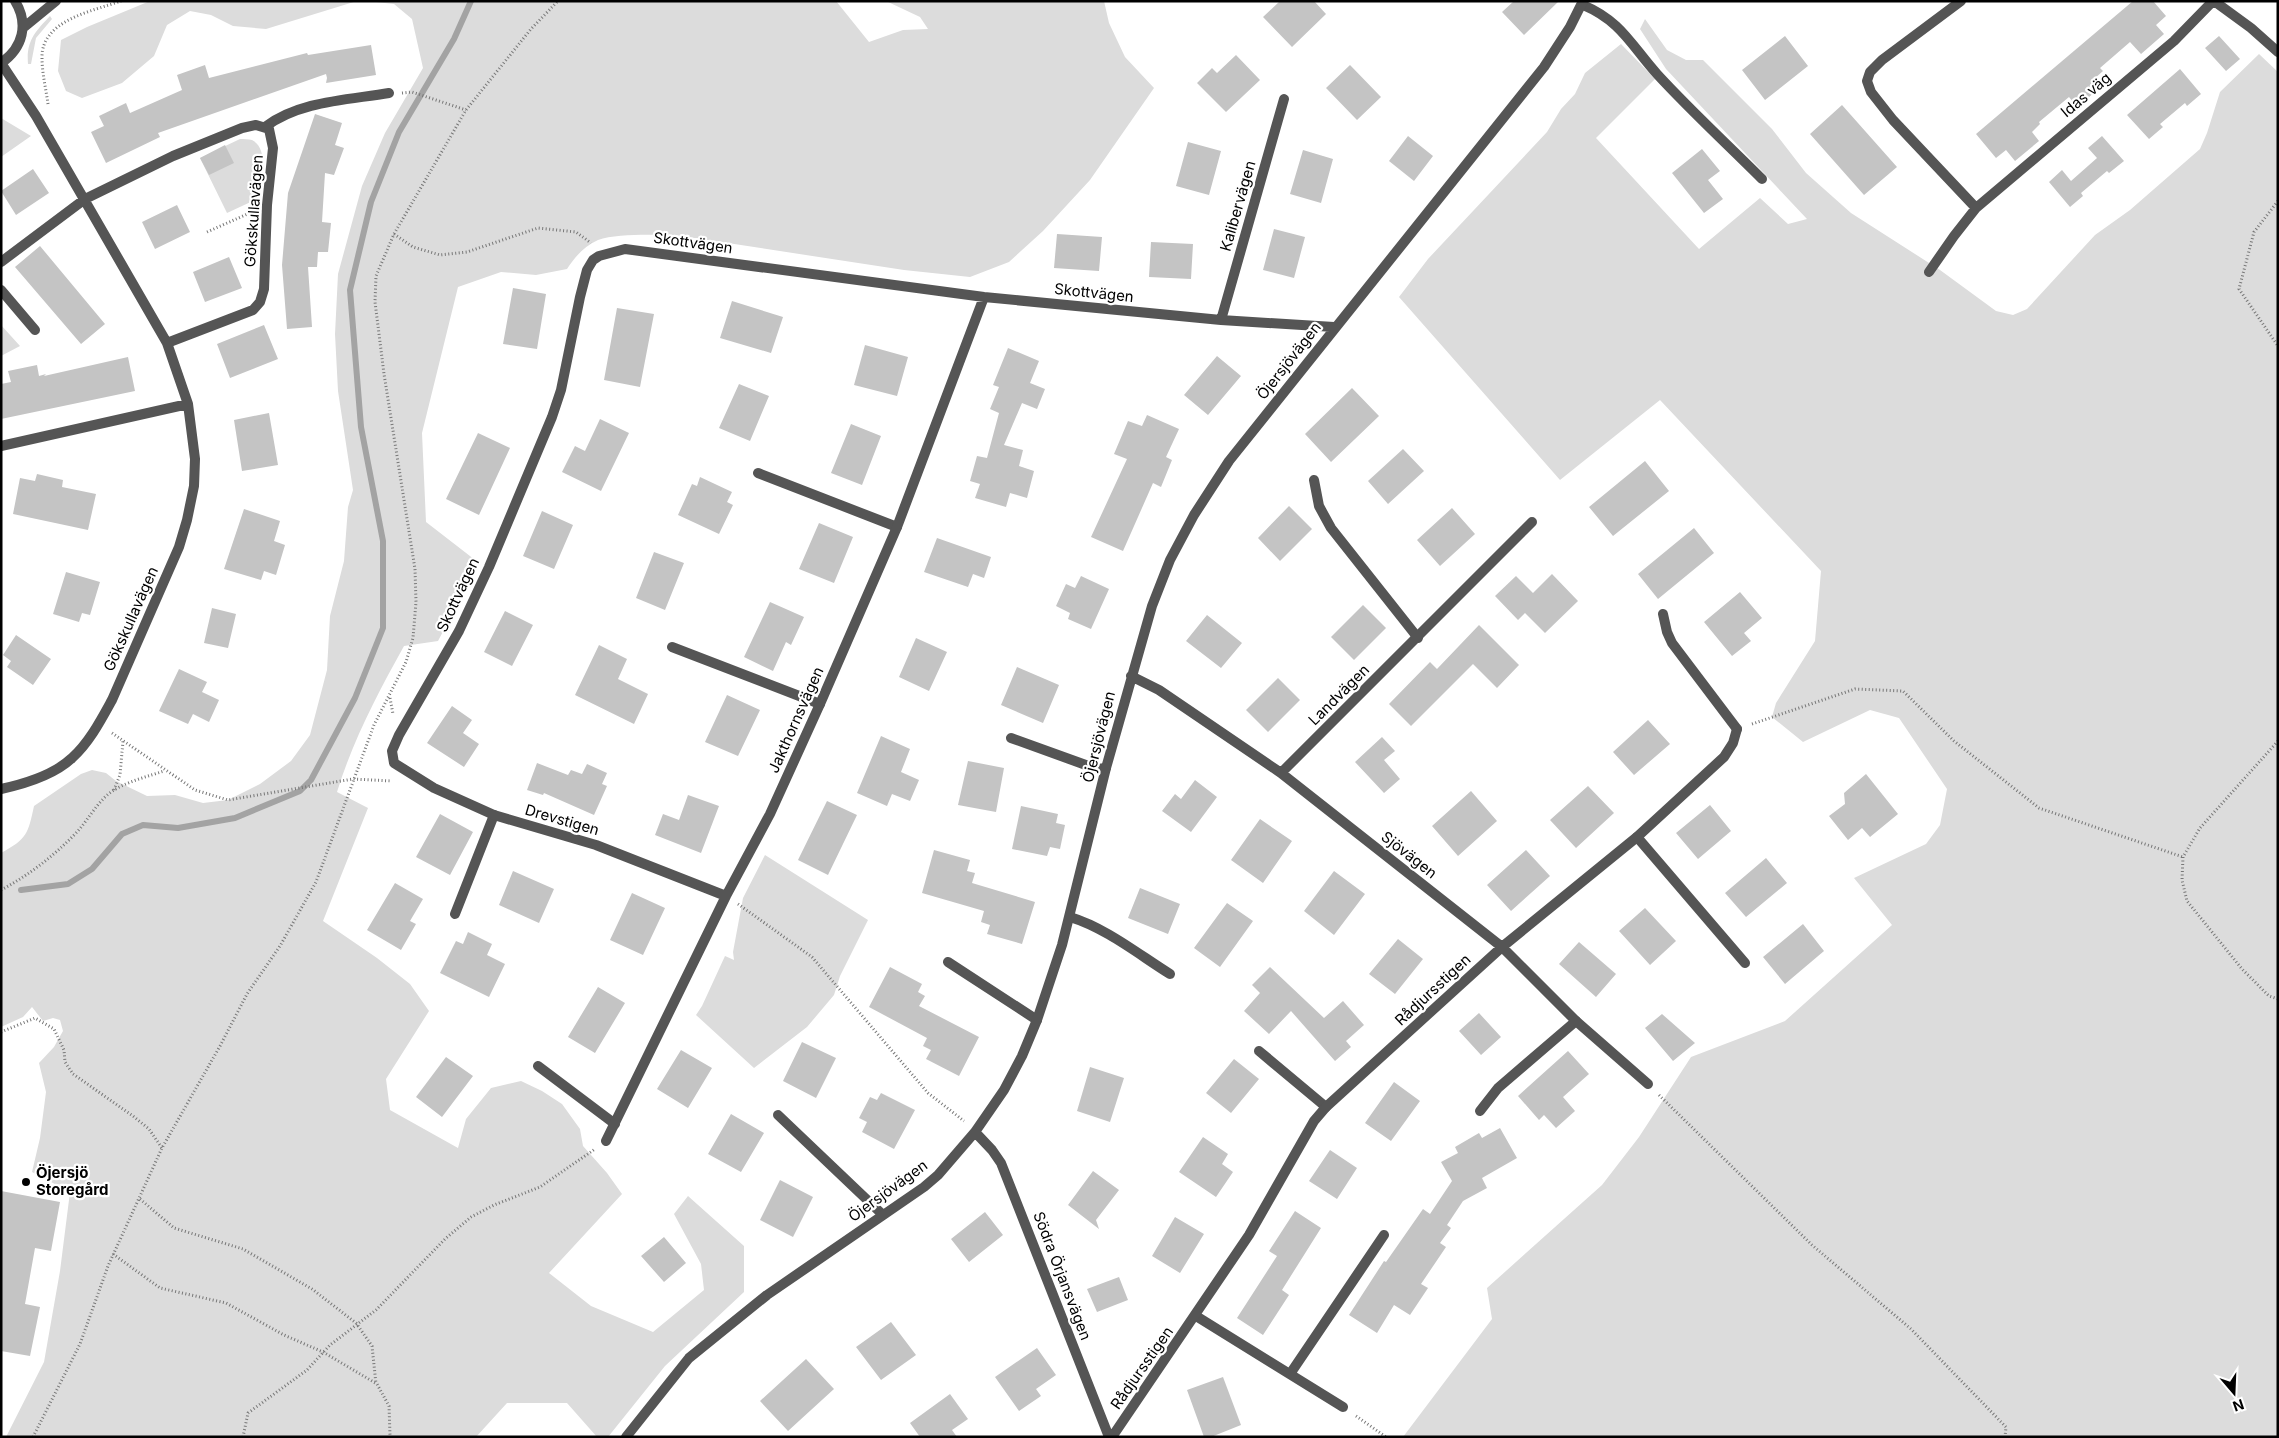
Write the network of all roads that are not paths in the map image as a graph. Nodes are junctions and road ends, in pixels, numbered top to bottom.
1 (15, 1) edge
2 (56, 1) edge
3 (1961, 1) edge
4 (2213, 1) edge
5 (1583, 3) edge
6 (23, 28) junction
7 (2278, 52) edge
8 (1, 63) edge
9 (389, 93) dead end
10 (1284, 99) dead end
11 (265, 127) junction
12 (1762, 179) dead end
13 (85, 199) junction
14 (1976, 208) junction
15 (1, 262) edge
16 (1929, 272) dead end
17 (1, 290) edge
18 (984, 297) junction
19 (1221, 320) junction
20 (1334, 327) junction
21 (35, 330) dead end
22 (167, 342) junction
23 (188, 404) junction
24 (1, 446) edge
25 (758, 473) dead end
26 (1314, 480) dead end
27 (1532, 522) dead end
28 (897, 528) junction
29 (1663, 614) dead end
30 (1418, 638) junction
31 (672, 647) dead end
32 (1130, 676) junction
33 (820, 704) junction
34 (1011, 738) dead end
35 (394, 763) joint
36 (1106, 768) junction
37 (1281, 773) junction
38 (1, 789) edge
39 (494, 815) junction
40 (1637, 837) junction
41 (726, 896) junction
42 (455, 914) dead end
43 (1070, 917) junction
44 (1502, 947) junction
45 (948, 962) dead end
46 (1745, 963) dead end
47 (1170, 974) dead end
48 (1037, 1020) junction
49 (1576, 1022) junction
50 (1258, 1051) dead end
51 (538, 1066) dead end
52 (1648, 1084) road end
53 (1326, 1107) junction
54 (1480, 1111) dead end
55 (778, 1115) dead end
56 (614, 1124) junction
57 (975, 1132) junction
58 (606, 1141) road end
59 (882, 1214) junction
60 (1384, 1235) dead end
61 (1196, 1316) junction
62 (1290, 1374) junction
63 (1343, 1407) road end
64 (626, 1437) edge
65 (1110, 1437) edge

1 - 6 street
2 - 6 street
3 - 14 street
4 - 7 street
4 - 14 street, Idas väg
5 - 12 street
5 - 20 street, Öjersjövägen
6 - 8 street
8 - 13 street, Gökskullavägen
9 - 11 street
10 - 19 street, Kalibervägen
11 - 13 street
11 - 22 street, Gökskullavägen
13 - 15 street
13 - 22 street, Gökskullavägen
14 - 16 street, Idas väg
17 - 21 street
18 - 19 street, Skottvägen
18 - 28 street, Jakthornsvägen
18 - 35 street, Skottvägen
19 - 20 street, Skottvägen
20 - 32 street, Öjersjövägen
22 - 23 street, Gökskullavägen
23 - 24 street
23 - 38 street, Gökskullavägen
25 - 28 street
26 - 30 street
27 - 30 street, Landvägen
28 - 33 street, Jakthornsvägen
29 - 40 street, Rådjursstigen
30 - 37 street, Landvägen
31 - 33 street
32 - 36 street, Öjersjövägen
32 - 37 street, Sjövägen
33 - 41 street, Jakthornsvägen
34 - 36 street
35 - 39 street, Drevstigen
36 - 43 street, Öjersjövägen
37 - 44 street, Sjövägen
39 - 41 street, Drevstigen
39 - 42 street
40 - 44 street, Rådjursstigen
40 - 46 street
41 - 56 street, Jakthornsvägen
43 - 47 street
43 - 48 street, Öjersjövägen
44 - 49 street, Sjövägen
44 - 53 street, Rådjursstigen
45 - 48 street
48 - 57 street, Öjersjövägen
49 - 52 street, Sjövägen
49 - 54 street
50 - 53 street
51 - 56 street
53 - 61 street, Rådjursstigen
55 - 59 street
56 - 58 street, Jakthornsvägen
57 - 59 street, Öjersjövägen
57 - 65 street, Södra Örjansvägen
59 - 64 street, Öjersjövägen
60 - 62 street
61 - 62 street
61 - 65 street, Rådjursstigen
62 - 63 street

